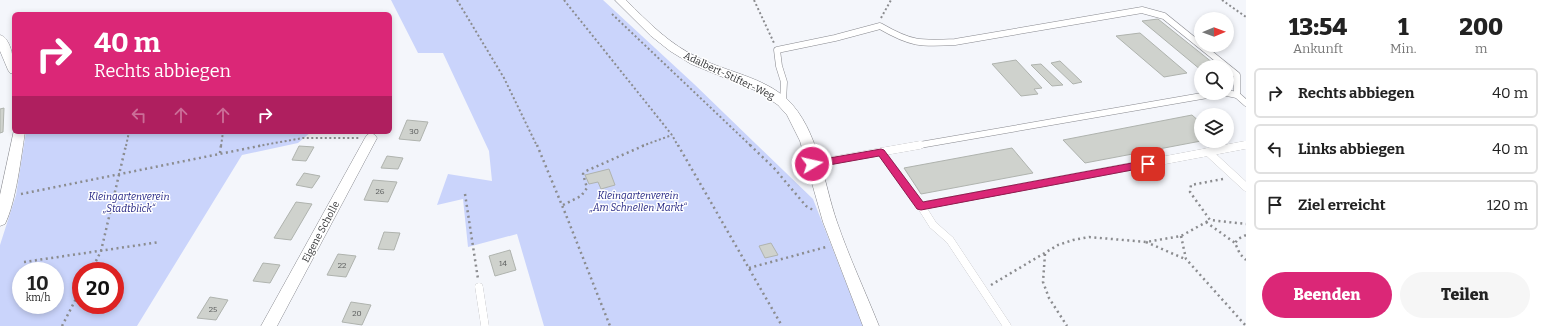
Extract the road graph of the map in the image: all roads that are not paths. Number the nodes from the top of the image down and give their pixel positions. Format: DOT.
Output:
graph roads {
  1 [pos="620,0"];
  2 [pos="0,38"];
  3 [pos="12,65"];
  4 [pos="1234,95"];
  5 [pos="1237,96"];
  6 [pos="1194,97"];
  7 [pos="783,102"];
  8 [pos="1246,103"];
  9 [pos="19,134"];
  10 [pos="371,138"];
  11 [pos="1246,145"];
  12 [pos="881,152"];
  13 [pos="1208,152"];
  14 [pos="812,164"];
  15 [pos="1246,187"];
  16 [pos="921,206"];
  17 [pos="0,220"];
  18 [pos="479,287"];
  19 [pos="269,326"];
  20 [pos="485,326"];
  21 [pos="871,326"];
  22 [pos="1007,326"];
  1 -- 7 [label="street, Adalbert-Stifter-Weg"];
  2 -- 3 [label="street"];
  4 -- 5 [label="lane"];
  5 -- 7 [label="lane"];
  5 -- 8 [label="lane"];
  6 -- 12 [label="lane"];
  7 -- 14 [label="street, Adalbert-Stifter-Weg"];
  9 -- 17 [label="street"];
  10 -- 19 [label="street, Eigene Scholle"];
  11 -- 13 [label="lane"];
  12 -- 14 [label="lane"];
  12 -- 16 [label="lane"];
  13 -- 15 [label="lane"];
  13 -- 16 [label="lane"];
  14 -- 21 [label="street, Adalbert-Stifter-Weg"];
  16 -- 22 [label="lane"];
  18 -- 20 [label="lane"];
}
